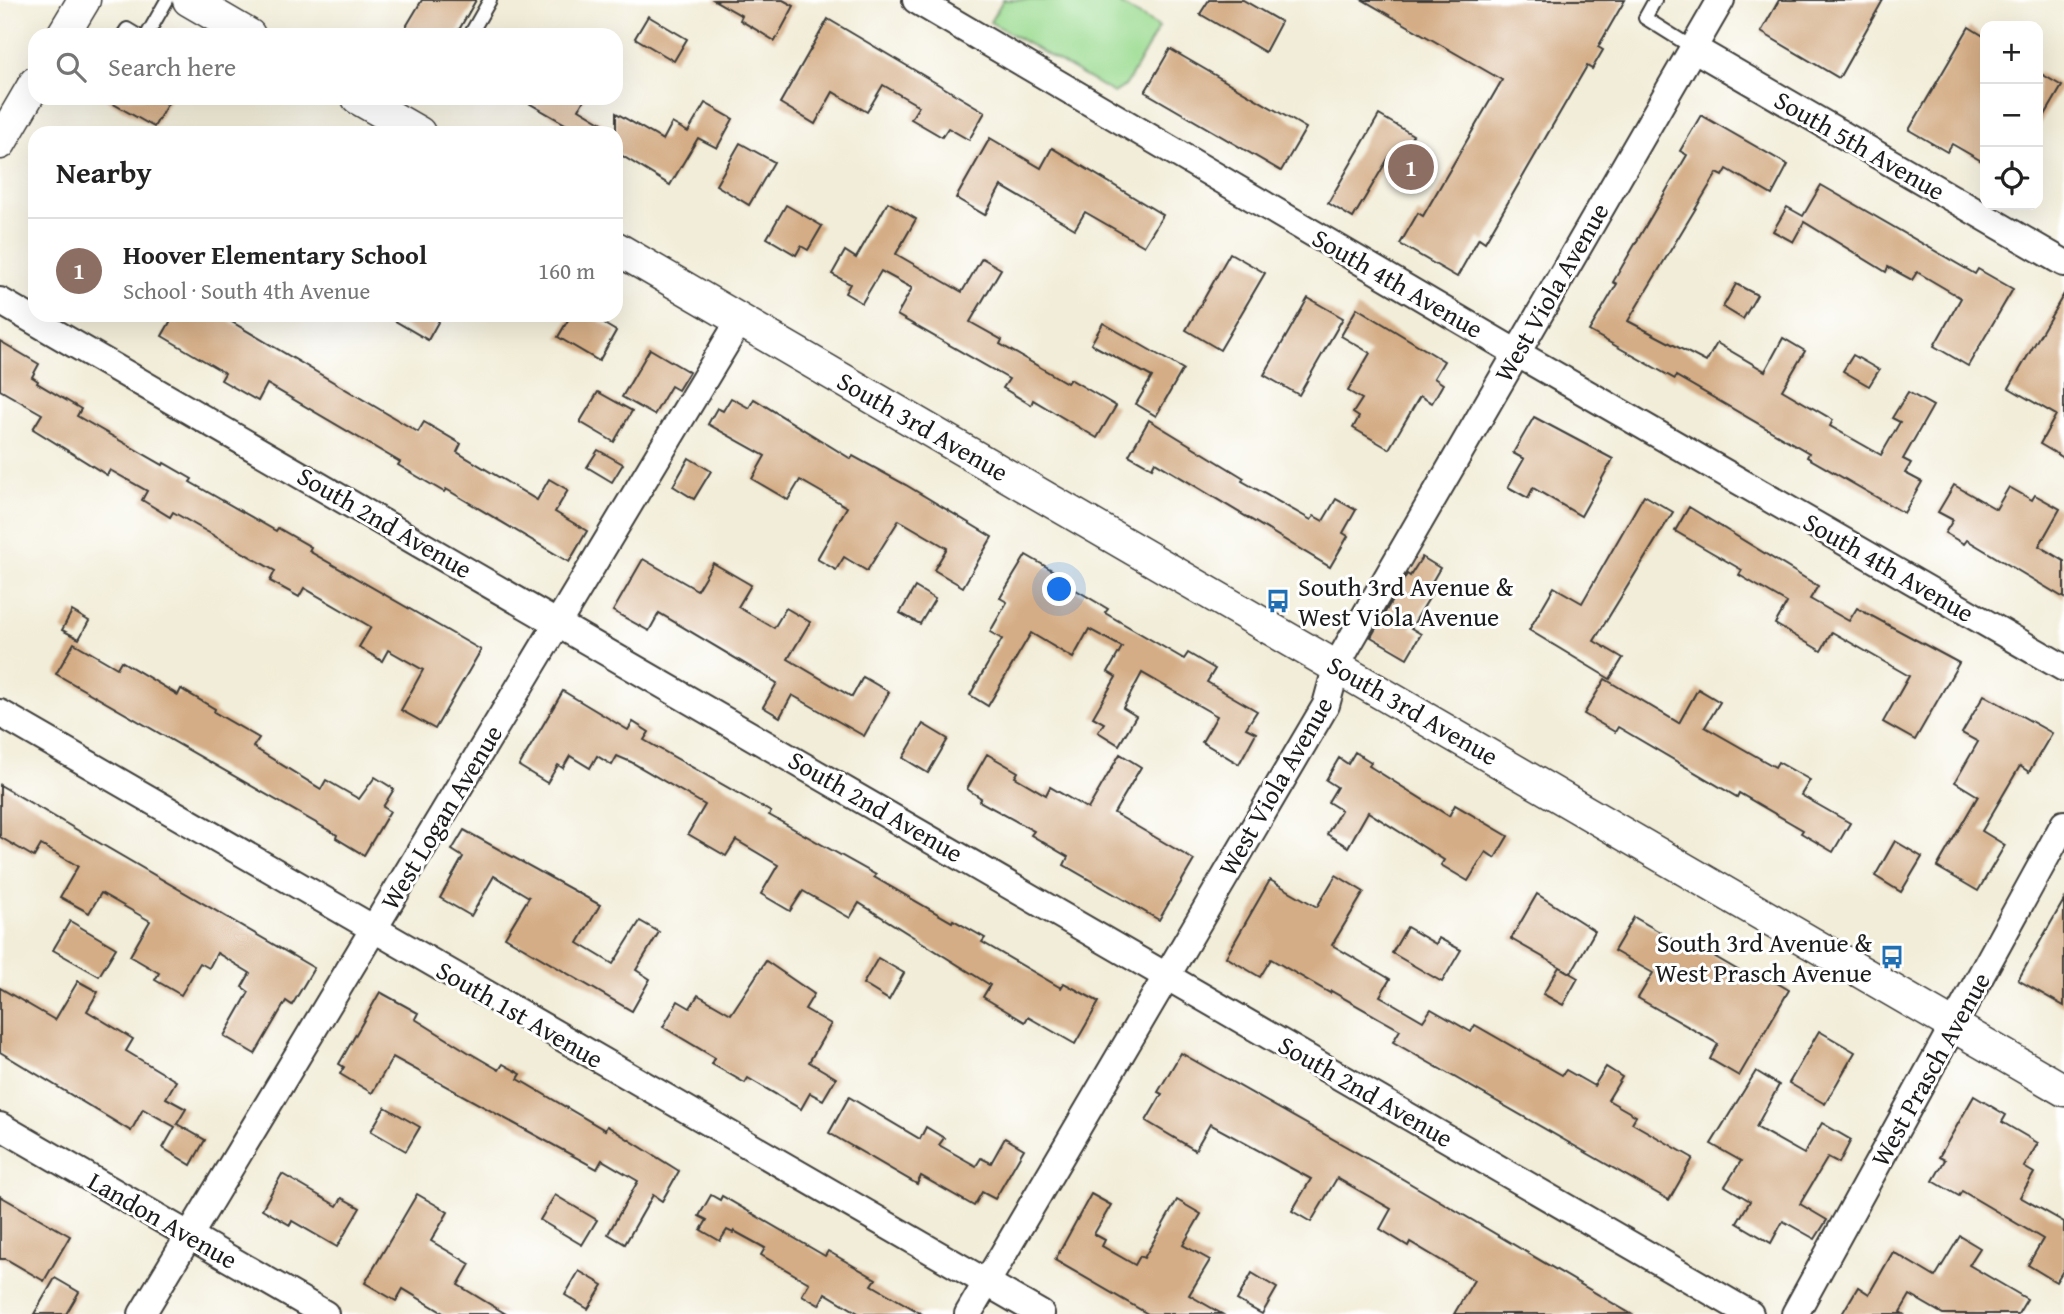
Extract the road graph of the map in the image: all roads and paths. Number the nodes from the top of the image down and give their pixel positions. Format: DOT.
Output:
graph roads {
  1 [pos="84,0"];
  2 [pos="167,0"];
  3 [pos="189,0"];
  4 [pos="490,0"];
  5 [pos="1655,0"];
  6 [pos="1721,0"];
  7 [pos="922,2"];
  8 [pos="67,28"];
  9 [pos="151,28"];
  10 [pos="237,28"];
  11 [pos="474,28"];
  12 [pos="1693,48"];
  13 [pos="28,95"];
  14 [pos="370,105"];
  15 [pos="407,126"];
  16 [pos="0,143"];
  17 [pos="623,252"];
  18 [pos="2064,263"];
  19 [pos="0,302"];
  20 [pos="28,318"];
  21 [pos="740,320"];
  22 [pos="35,322"];
  23 [pos="1515,352"];
  24 [pos="558,622"];
  25 [pos="1337,666"];
  26 [pos="2064,667"];
  27 [pos="0,713"];
  28 [pos="2064,824"];
  29 [pos="374,929"];
  30 [pos="1166,974"];
  31 [pos="1954,1026"];
  32 [pos="2064,1090"];
  33 [pos="0,1126"];
  34 [pos="189,1235"];
  35 [pos="987,1282"];
  36 [pos="142,1314"];
  37 [pos="326,1314"];
  38 [pos="968,1314"];
  39 [pos="1041,1314"];
  40 [pos="1750,1314"];
  41 [pos="1795,1314"];
  1 -- 8 [label="street"];
  2 -- 9 [label="lane"];
  3 -- 10 [label="street"];
  4 -- 11 [label="lane"];
  5 -- 12 [label="lane"];
  6 -- 12 [label="street, West Viola Avenue"];
  7 -- 23 [label="street, South 4th Avenue"];
  12 -- 18 [label="street, South 5th Avenue"];
  12 -- 23 [label="street, West Viola Avenue"];
  13 -- 16 [label="street"];
  14 -- 15 [label="street"];
  17 -- 21 [label="street, South 3rd Avenue"];
  19 -- 20 [label="street, South 2nd Avenue"];
  21 -- 24 [label="street, West Logan Avenue"];
  21 -- 25 [label="street, South 3rd Avenue"];
  22 -- 24 [label="street, South 2nd Avenue"];
  23 -- 25 [label="street, West Viola Avenue"];
  23 -- 26 [label="street, South 4th Avenue"];
  24 -- 29 [label="street, West Logan Avenue"];
  24 -- 30 [label="street, South 2nd Avenue"];
  25 -- 30 [label="street, West Viola Avenue"];
  25 -- 31 [label="street, South 3rd Avenue"];
  27 -- 29 [label="street, South 1st Avenue"];
  28 -- 31 [label="street, West Prasch Avenue"];
  29 -- 34 [label="street, West Logan Avenue"];
  29 -- 35 [label="street, South 1st Avenue"];
  30 -- 35 [label="street, West Viola Avenue"];
  30 -- 40 [label="street, South 2nd Avenue"];
  31 -- 32 [label="street, South 3rd Avenue"];
  31 -- 41 [label="street, West Prasch Avenue"];
  33 -- 34 [label="street, Landon Avenue"];
  34 -- 36 [label="street, West Logan Avenue"];
  34 -- 37 [label="street, Landon Avenue"];
  35 -- 38 [label="street, West Viola Avenue"];
  35 -- 39 [label="street, South 1st Avenue"];
}
